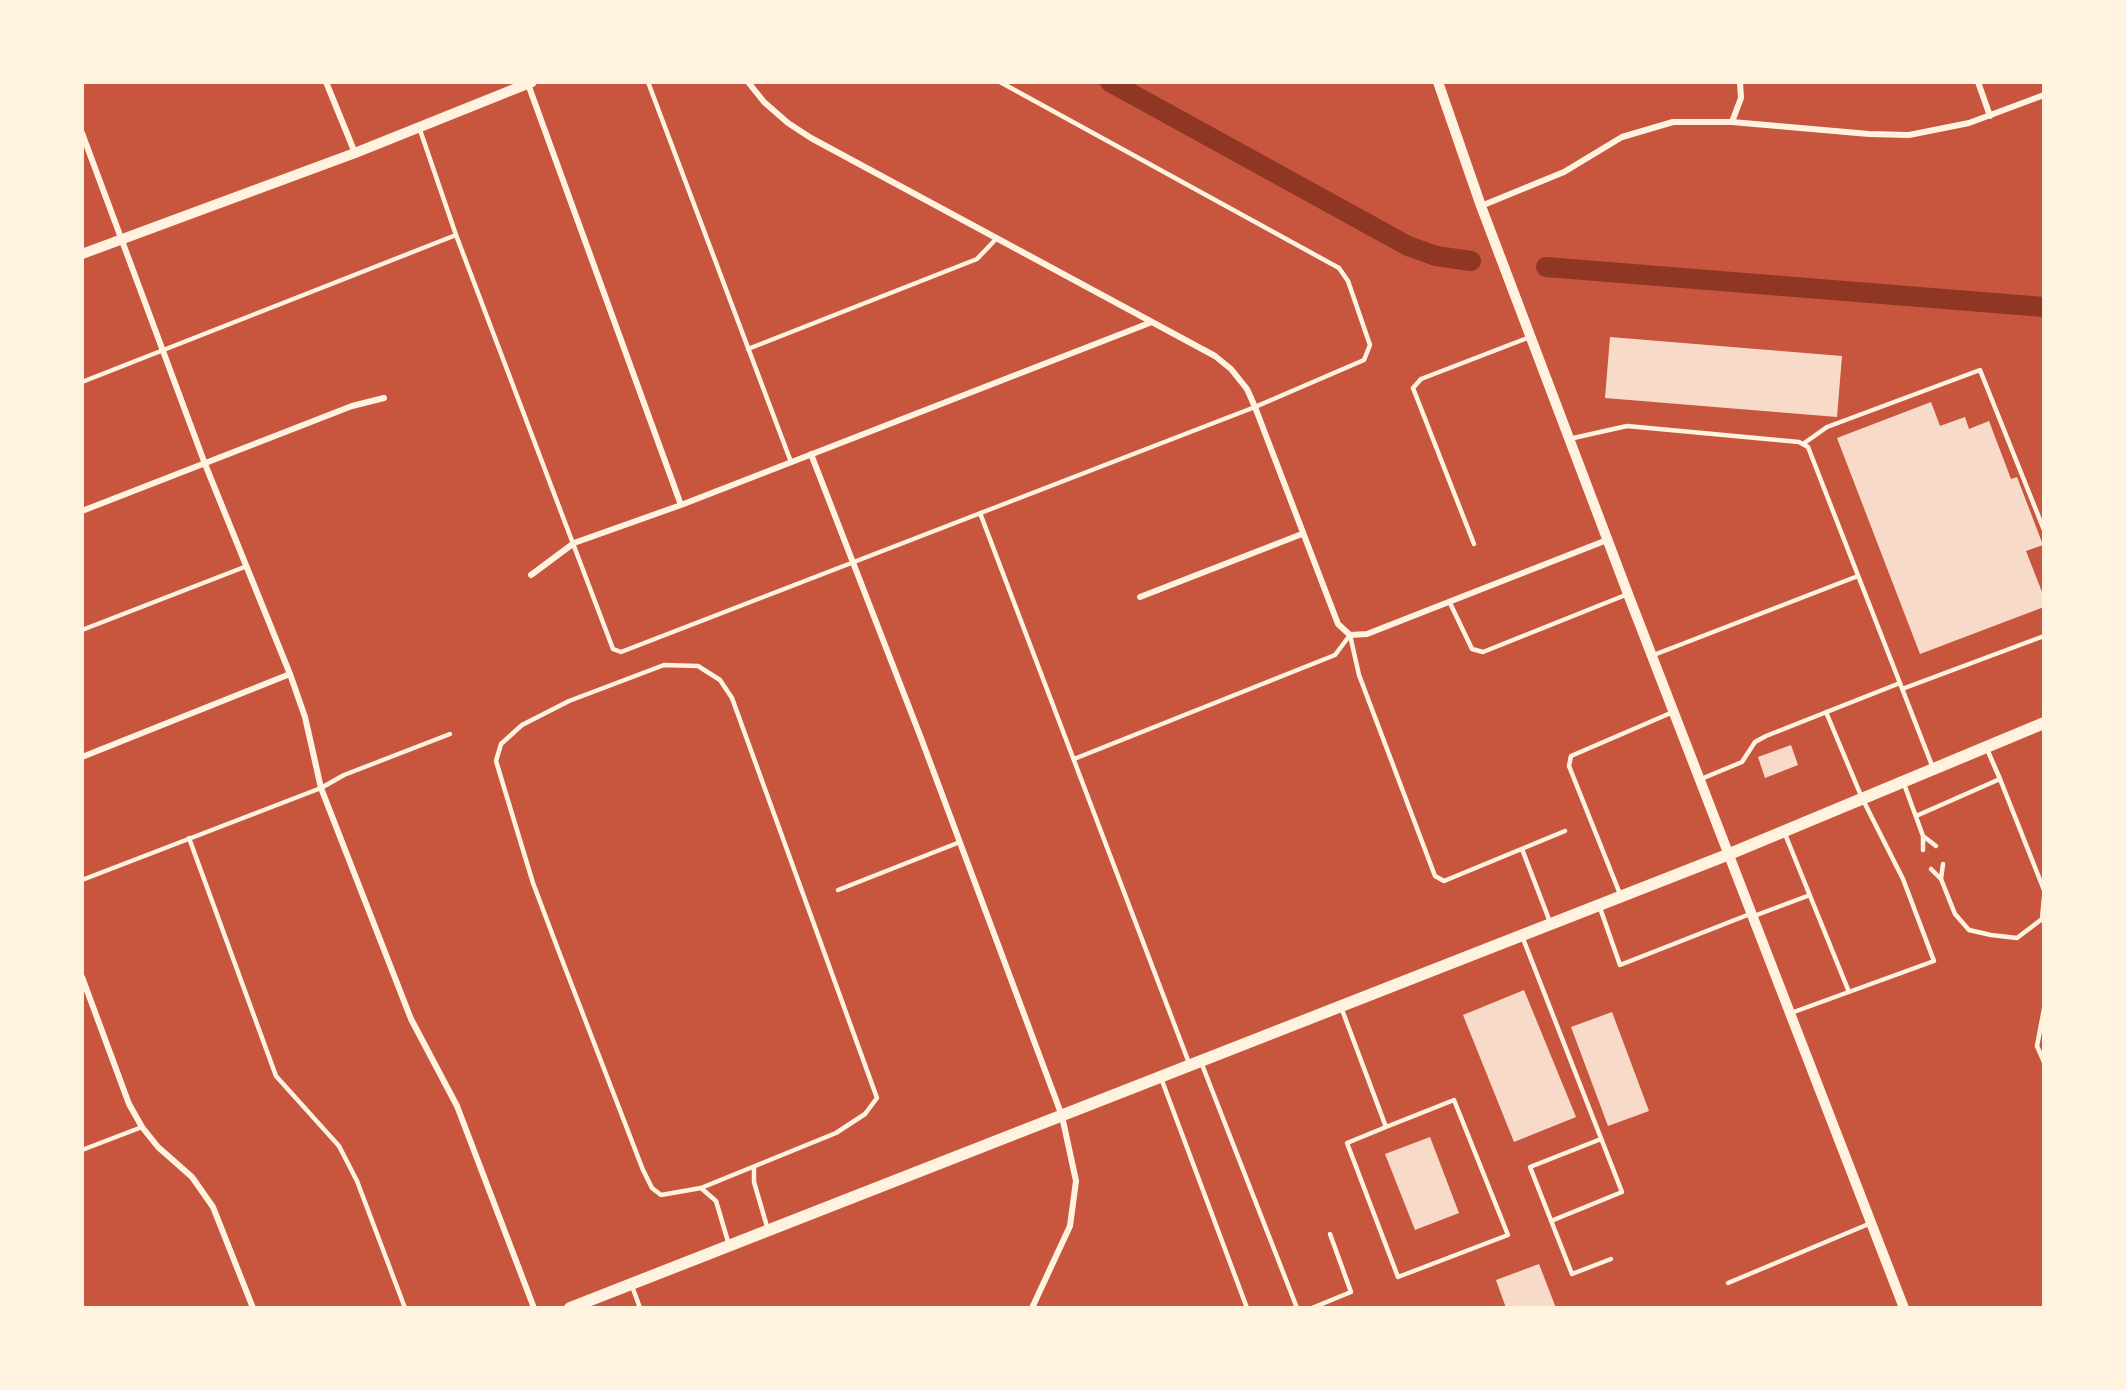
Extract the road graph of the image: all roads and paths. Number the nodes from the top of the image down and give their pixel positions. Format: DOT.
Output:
graph roads {
  1 [pos="326,82"];
  2 [pos="648,82"];
  3 [pos="748,82"];
  4 [pos="1000,82"];
  5 [pos="1438,82"];
  6 [pos="1740,82"];
  7 [pos="1978,82"];
  8 [pos="530,83"];
  9 [pos="2043,95"];
  10 [pos="1990,116"];
  11 [pos="1732,122"];
  12 [pos="419,127"];
  13 [pos="82,133"];
  14 [pos="354,153"];
  15 [pos="1481,206"];
  16 [pos="456,235"];
  17 [pos="123,238"];
  18 [pos="997,238"];
  19 [pos="82,254"];
  20 [pos="1152,322"];
  21 [pos="1530,337"];
  22 [pos="748,349"];
  23 [pos="163,350"];
  24 [pos="82,382"];
  25 [pos="384,398"];
  26 [pos="1255,407"];
  27 [pos="1569,439"];
  28 [pos="1803,444"];
  29 [pos="811,454"];
  30 [pos="791,462"];
  31 [pos="205,464"];
  32 [pos="681,505"];
  33 [pos="82,511"];
  34 [pos="980,513"];
  35 [pos="2043,530"];
  36 [pos="1302,534"];
  37 [pos="1607,540"];
  38 [pos="574,543"];
  39 [pos="1474,544"];
  40 [pos="854,561"];
  41 [pos="247,566"];
  42 [pos="531,575"];
  43 [pos="1858,576"];
  44 [pos="1628,594"];
  45 [pos="1140,597"];
  46 [pos="1450,603"];
  47 [pos="82,630"];
  48 [pos="1350,635"];
  49 [pos="2043,636"];
  50 [pos="1652,656"];
  51 [pos="290,674"];
  52 [pos="1900,683"];
  53 [pos="1902,689"];
  54 [pos="1673,712"];
  55 [pos="1826,712"];
  56 [pos="2043,723"];
  57 [pos="450,734"];
  58 [pos="1986,746"];
  59 [pos="82,757"];
  60 [pos="1074,759"];
  61 [pos="1933,768"];
  62 [pos="2000,779"];
  63 [pos="1699,780"];
  64 [pos="1903,781"];
  65 [pos="321,788"];
  66 [pos="1862,798"];
  67 [pos="1916,816"];
  68 [pos="1565,831"];
  69 [pos="1784,831"];
  70 [pos="1923,836"];
  71 [pos="189,838"];
  72 [pos="960,842"];
  73 [pos="1936,846"];
  74 [pos="1522,849"];
  75 [pos="1923,850"];
  76 [pos="1727,855"];
  77 [pos="1943,864"];
  78 [pos="1931,869"];
  79 [pos="1941,879"];
  80 [pos="82,880"];
  81 [pos="838,890"];
  82 [pos="2043,890"];
  83 [pos="1810,895"];
  84 [pos="1621,897"];
  85 [pos="2043,897"];
  86 [pos="1599,905"];
  87 [pos="1751,916"];
  88 [pos="1551,924"];
  89 [pos="1522,936"];
  90 [pos="82,977"];
  91 [pos="1848,992"];
  92 [pos="1341,1007"];
  93 [pos="2043,1009"];
  94 [pos="1789,1014"];
  95 [pos="2043,1062"];
  96 [pos="1196,1064"];
  97 [pos="1161,1078"];
  98 [pos="1062,1116"];
  99 [pos="142,1127"];
  100 [pos="1386,1127"];
  101 [pos="1601,1138"];
  102 [pos="82,1150"];
  103 [pos="754,1167"];
  104 [pos="701,1188"];
  105 [pos="1551,1221"];
  106 [pos="1871,1223"];
  107 [pos="768,1230"];
  108 [pos="1330,1234"];
  109 [pos="729,1245"];
  110 [pos="1611,1259"];
  111 [pos="1728,1283"];
  112 [pos="631,1284"];
  113 [pos="253,1308"];
  114 [pos="405,1308"];
  115 [pos="534,1308"];
  116 [pos="570,1308"];
  117 [pos="640,1308"];
  118 [pos="1032,1308"];
  119 [pos="1247,1308"];
  120 [pos="1297,1308"];
  121 [pos="1312,1308"];
  122 [pos="1904,1308"];
  1 -- 14 [label="street"];
  2 -- 22 [label="lane"];
  3 -- 18 [label="street"];
  4 -- 26 [label="lane"];
  5 -- 15 [label="street"];
  6 -- 11 [label="street"];
  7 -- 10 [label="street"];
  8 -- 12 [label="street"];
  8 -- 32 [label="street"];
  9 -- 10 [label="street"];
  10 -- 11 [label="street"];
  11 -- 15 [label="street"];
  12 -- 14 [label="street"];
  12 -- 16 [label="lane"];
  13 -- 17 [label="street"];
  14 -- 17 [label="street"];
  15 -- 21 [label="street"];
  16 -- 23 [label="lane"];
  16 -- 38 [label="lane"];
  17 -- 19 [label="street"];
  17 -- 23 [label="street"];
  18 -- 20 [label="street"];
  18 -- 22 [label="lane"];
  20 -- 26 [label="street"];
  20 -- 29 [label="street"];
  21 -- 27 [label="street"];
  21 -- 39 [label="lane"];
  22 -- 30 [label="lane"];
  23 -- 24 [label="lane"];
  23 -- 31 [label="street"];
  25 -- 31 [label="street"];
  26 -- 34 [label="lane"];
  26 -- 36 [label="street"];
  27 -- 28 [label="lane"];
  27 -- 37 [label="street"];
  28 -- 35 [label="lane"];
  28 -- 43 [label="lane"];
  29 -- 30 [label="street"];
  29 -- 40 [label="street"];
  30 -- 32 [label="street"];
  31 -- 33 [label="street"];
  31 -- 41 [label="street"];
  32 -- 38 [label="street"];
  34 -- 40 [label="lane"];
  34 -- 60 [label="lane"];
  36 -- 45 [label="street"];
  36 -- 48 [label="street"];
  37 -- 44 [label="street"];
  37 -- 46 [label="street"];
  38 -- 40 [label="lane"];
  38 -- 42 [label="street"];
  40 -- 72 [label="street"];
  41 -- 47 [label="lane"];
  41 -- 51 [label="street"];
  43 -- 50 [label="lane"];
  43 -- 52 [label="lane"];
  44 -- 46 [label="lane"];
  44 -- 50 [label="street"];
  46 -- 48 [label="street"];
  48 -- 60 [label="lane"];
  48 -- 74 [label="lane"];
  49 -- 53 [label="lane"];
  50 -- 54 [label="street"];
  51 -- 59 [label="street"];
  51 -- 65 [label="street"];
  52 -- 53 [label="lane"];
  52 -- 55 [label="lane"];
  53 -- 61 [label="lane"];
  54 -- 63 [label="street"];
  54 -- 84 [label="lane"];
  55 -- 63 [label="lane"];
  55 -- 66 [label="lane"];
  56 -- 58 [label="main road"];
  57 -- 65 [label="lane"];
  58 -- 61 [label="main road"];
  58 -- 62 [label="lane"];
  60 -- 96 [label="lane"];
  61 -- 64 [label="main road"];
  62 -- 67 [label="lane"];
  62 -- 82 [label="lane"];
  63 -- 76 [label="street"];
  64 -- 66 [label="main road"];
  64 -- 67 [label="lane"];
  65 -- 71 [label="lane"];
  65 -- 115 [label="street"];
  66 -- 69 [label="main road"];
  66 -- 91 [label="lane"];
  67 -- 70 [label="lane"];
  68 -- 74 [label="lane"];
  69 -- 76 [label="main road"];
  69 -- 83 [label="lane"];
  70 -- 73 [label="lane"];
  70 -- 75 [label="lane"];
  71 -- 80 [label="lane"];
  71 -- 114 [label="lane"];
  72 -- 81 [label="lane"];
  72 -- 98 [label="street"];
  74 -- 88 [label="lane"];
  76 -- 84 [label="main road"];
  76 -- 87 [label="street"];
  77 -- 79 [label="lane"];
  78 -- 79 [label="lane"];
  79 -- 85 [label="lane"];
  83 -- 87 [label="lane"];
  83 -- 91 [label="lane"];
  84 -- 86 [label="main road"];
  86 -- 87 [label="lane"];
  86 -- 88 [label="main road"];
  87 -- 94 [label="street"];
  88 -- 89 [label="main road"];
  89 -- 92 [label="main road"];
  89 -- 101 [label="lane"];
  90 -- 99 [label="street"];
  91 -- 94 [label="lane"];
  92 -- 96 [label="main road"];
  92 -- 100 [label="lane"];
  93 -- 95 [label="lane"];
  94 -- 106 [label="street"];
  96 -- 97 [label="main road"];
  96 -- 120 [label="lane"];
  97 -- 98 [label="main road"];
  97 -- 119 [label="lane"];
  98 -- 107 [label="main road"];
  98 -- 118 [label="street"];
  99 -- 102 [label="lane"];
  99 -- 113 [label="street"];
  100 -- 100 [label="lane"];
  101 -- 105 [label="lane"];
  101 -- 105 [label="lane"];
  103 -- 104 [label="lane"];
  103 -- 104 [label="lane"];
  103 -- 107 [label="lane"];
  104 -- 109 [label="lane"];
  105 -- 110 [label="lane"];
  106 -- 111 [label="lane"];
  106 -- 122 [label="street"];
  107 -- 109 [label="main road"];
  108 -- 121 [label="lane"];
  109 -- 112 [label="main road"];
  112 -- 116 [label="main road"];
  112 -- 117 [label="lane"];
}
